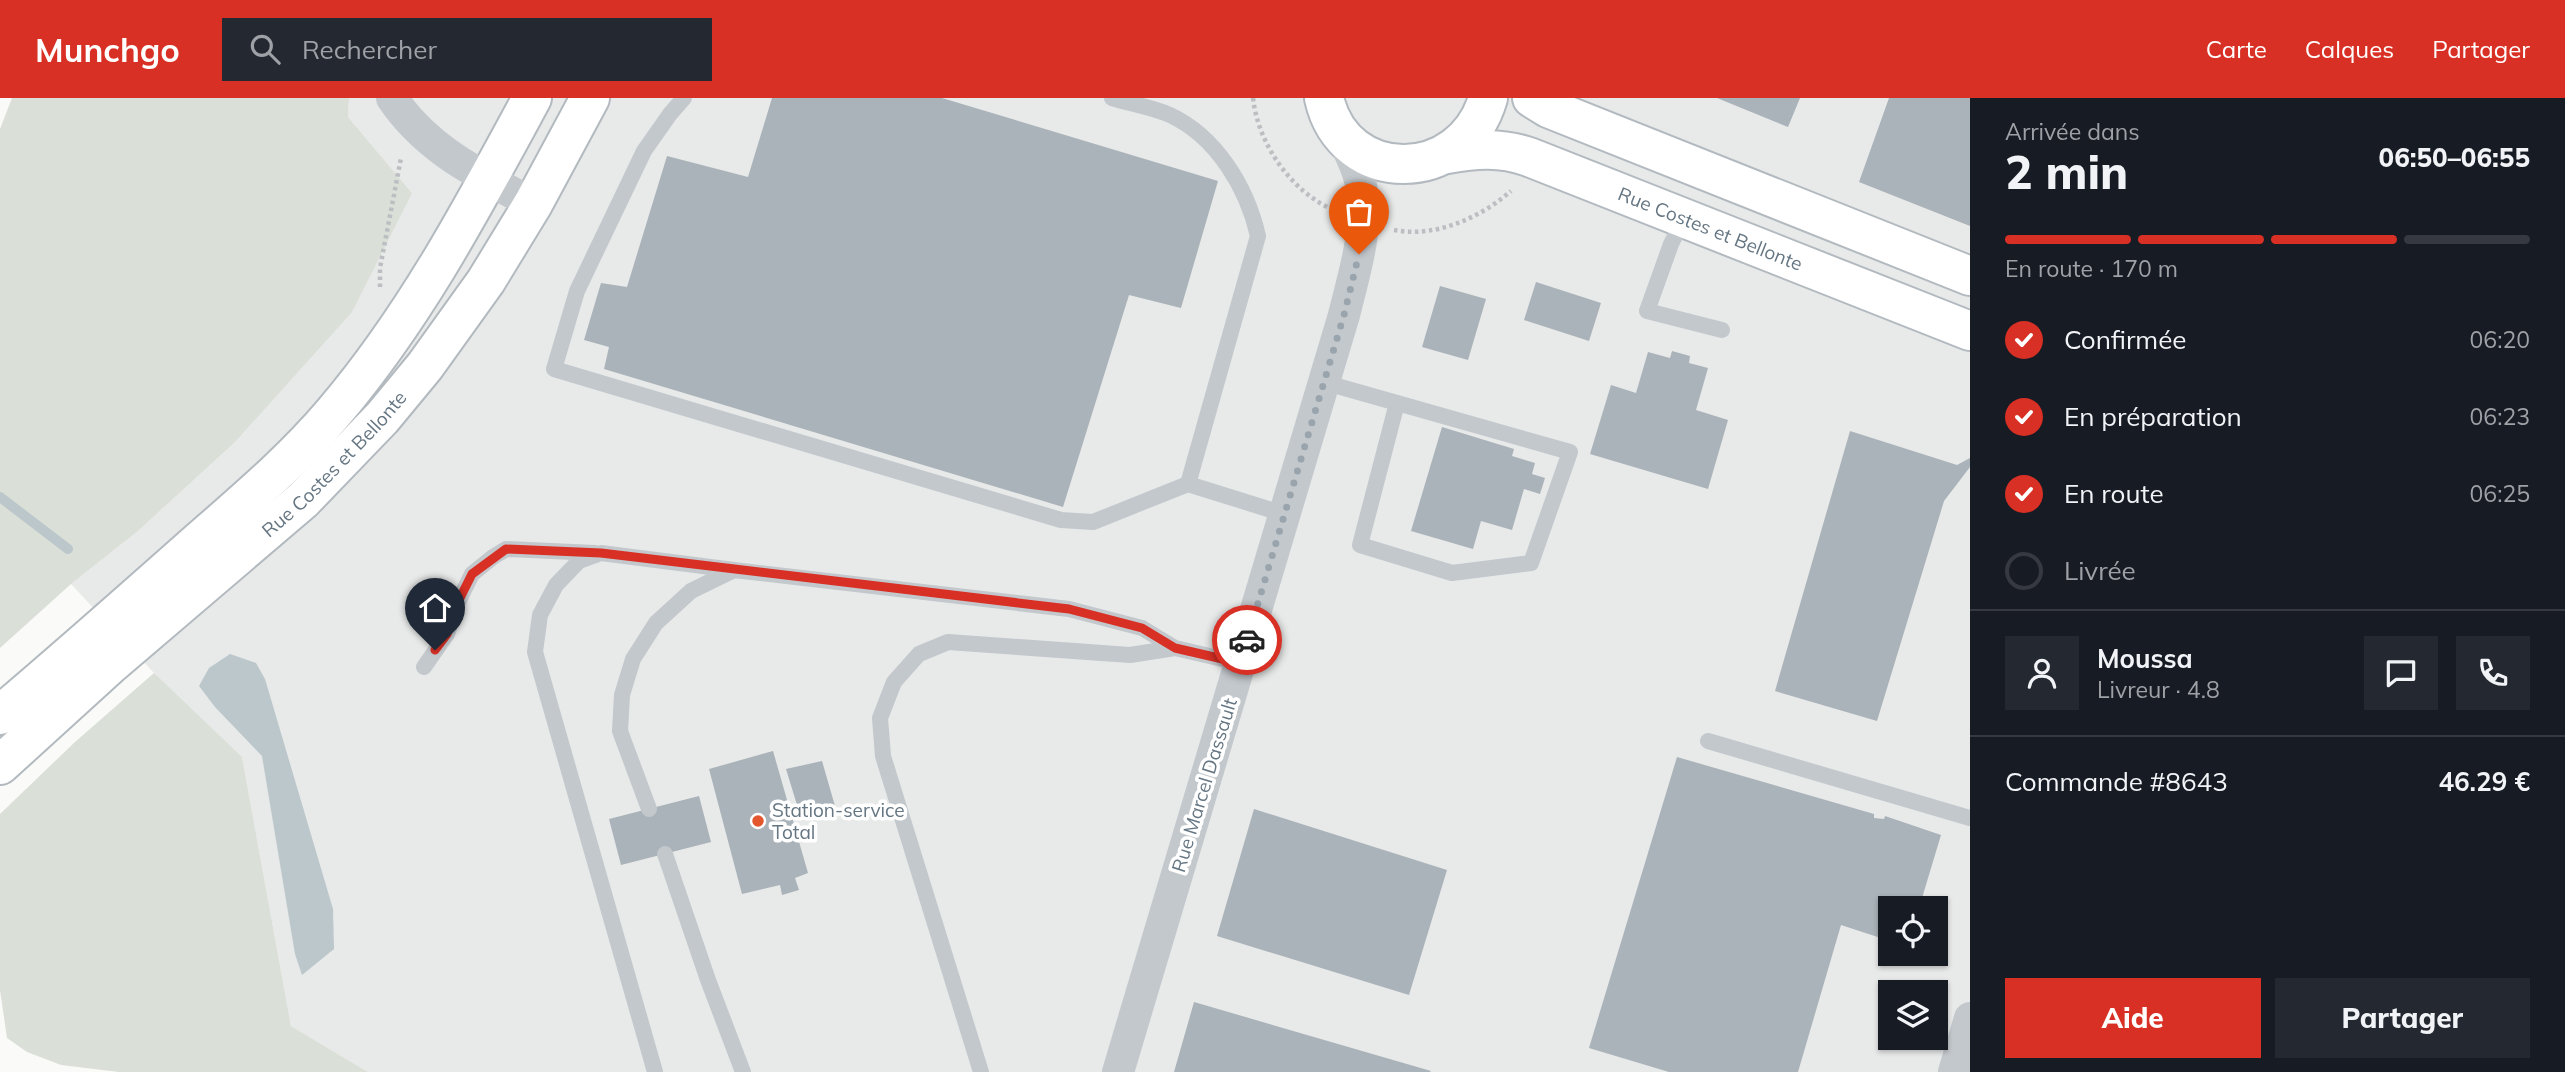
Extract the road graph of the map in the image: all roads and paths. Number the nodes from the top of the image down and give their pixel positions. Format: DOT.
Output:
graph roads {
  1 [pos="533,98"];
  2 [pos="590,98"];
  3 [pos="684,98"];
  4 [pos="1112,98"];
  5 [pos="1488,98"];
  6 [pos="1532,98"];
  7 [pos="1328,108"];
  8 [pos="400,109"];
  9 [pos="1447,154"];
  10 [pos="488,179"];
  11 [pos="533,204"];
  12 [pos="1684,218"];
  13 [pos="1970,276"];
  14 [pos="380,295"];
  15 [pos="1722,330"];
  16 [pos="1970,331"];
  17 [pos="1323,382"];
  18 [pos="1397,403"];
  19 [pos="1188,484"];
  20 [pos="1284,514"];
  21 [pos="601,553"];
  22 [pos="734,570"];
  23 [pos="1175,648"];
  24 [pos="1240,663"];
  25 [pos="424,667"];
  26 [pos="0,715"];
  27 [pos="1708,741"];
  28 [pos="0,765"];
  29 [pos="649,809"];
  30 [pos="1970,818"];
  31 [pos="665,854"];
  32 [pos="1970,1018"];
  33 [pos="655,1072"];
  34 [pos="743,1072"];
  35 [pos="981,1072"];
  36 [pos="1118,1072"];
  37 [pos="1954,1072"];
  1 -- 10 [label="main road, Rue Costes et Bellonte"];
  2 -- 11 [label="main road, Rue Costes et Bellonte"];
  3 -- 19 [label="lane"];
  4 -- 19 [label="lane"];
  5 -- 9 [label="main road"];
  6 -- 13 [label="main road"];
  7 -- 9 [label="main road, Rue Costes et Bellonte"];
  7 -- 17 [label="street, Rue Marcel Dassault"];
  8 -- 10 [label="street"];
  8 -- 14 [label="path"];
  9 -- 12 [label="main road, Rue Costes et Bellonte"];
  10 -- 11 [label="street"];
  10 -- 26 [label="main road, Rue Costes et Bellonte"];
  11 -- 28 [label="main road, Rue Costes et Bellonte"];
  12 -- 15 [label="lane"];
  12 -- 16 [label="main road, Rue Costes et Bellonte"];
  17 -- 18 [label="lane"];
  17 -- 20 [label="street, Rue Marcel Dassault"];
  18 -- 18 [label="lane"];
  19 -- 20 [label="lane"];
  20 -- 24 [label="street, Rue Marcel Dassault"];
  21 -- 22 [label="lane"];
  21 -- 25 [label="lane"];
  21 -- 33 [label="lane"];
  22 -- 23 [label="lane"];
  22 -- 29 [label="lane"];
  23 -- 24 [label="lane"];
  23 -- 35 [label="lane"];
  24 -- 36 [label="street, Rue Marcel Dassault"];
  27 -- 30 [label="lane"];
  31 -- 34 [label="lane"];
  32 -- 37 [label="street"];
}
